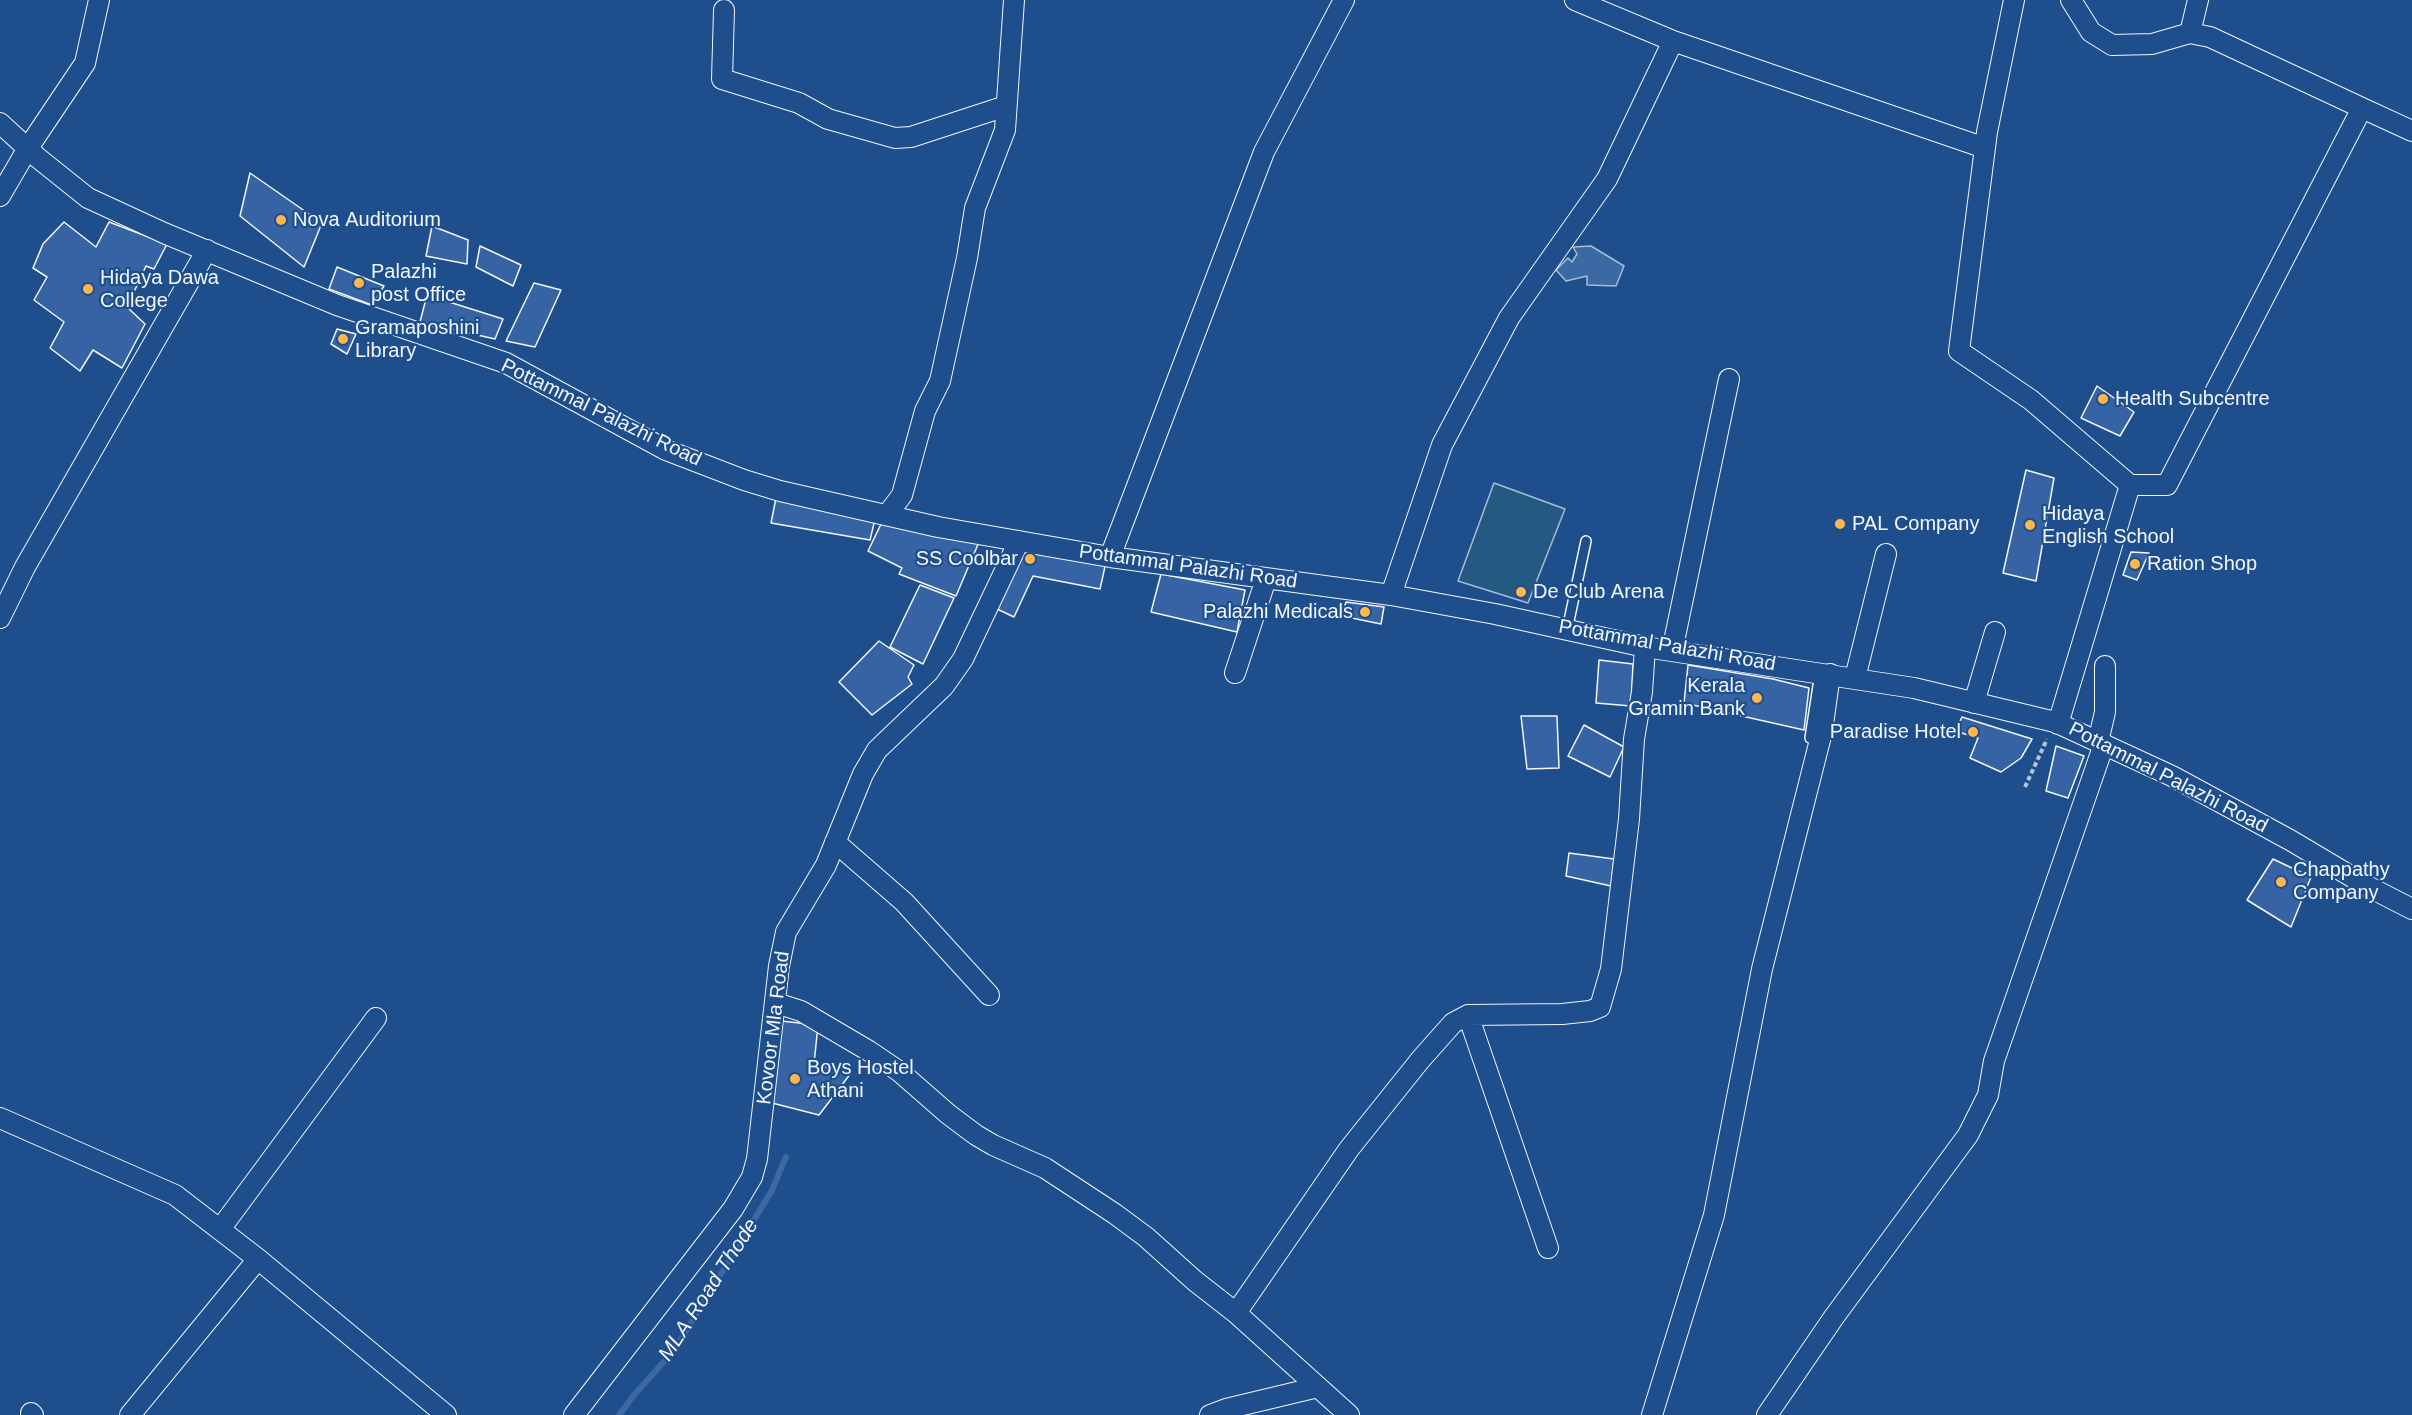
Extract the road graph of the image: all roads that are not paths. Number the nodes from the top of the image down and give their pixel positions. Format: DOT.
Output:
graph roads {
  1 [pos="99,0"];
  2 [pos="1014,0"];
  3 [pos="1344,0"];
  4 [pos="1575,0"];
  5 [pos="2014,0"];
  6 [pos="2071,0"];
  7 [pos="2198,0"];
  8 [pos="724,10"];
  9 [pos="2190,33"];
  10 [pos="1672,41"];
  11 [pos="1006,106"];
  12 [pos="2362,108"];
  13 [pos="0,123"];
  14 [pos="2412,131"];
  15 [pos="28,148"];
  16 [pos="1985,148"];
  17 [pos="0,196"];
  18 [pos="207,250"];
  19 [pos="1729,379"];
  20 [pos="2130,485"];
  21 [pos="887,515"];
  22 [pos="1019,541"];
  23 [pos="1586,541"];
  24 [pos="1886,554"];
  25 [pos="1110,557"];
  26 [pos="1266,579"];
  27 [pos="1391,595"];
  28 [pos="0,618"];
  29 [pos="1567,630"];
  30 [pos="1995,632"];
  31 [pos="1645,646"];
  32 [pos="1672,651"];
  33 [pos="2105,666"];
  34 [pos="1235,673"];
  35 [pos="1825,673"];
  36 [pos="1855,678"];
  37 [pos="1974,703"];
  38 [pos="2057,723"];
  39 [pos="1810,738"];
  40 [pos="2101,743"];
  41 [pos="835,842"];
  42 [pos="2412,909"];
  43 [pos="989,995"];
  44 [pos="776,1003"];
  45 [pos="1468,1015"];
  46 [pos="376,1018"];
  47 [pos="0,1118"];
  48 [pos="221,1228"];
  49 [pos="1548,1248"];
  50 [pos="258,1258"];
  51 [pos="1236,1313"];
  52 [pos="1318,1387"];
  53 [pos="130,1415"];
  54 [pos="446,1415"];
  55 [pos="574,1415"];
  56 [pos="1210,1415"];
  57 [pos="1349,1415"];
  58 [pos="1652,1415"];
  59 [pos="1767,1415"];
  1 -- 15 [label="street"];
  2 -- 11 [label="street"];
  3 -- 25 [label="street"];
  4 -- 10 [label="street"];
  5 -- 16 [label="street"];
  6 -- 9 [label="street"];
  7 -- 9 [label="street"];
  8 -- 11 [label="street"];
  9 -- 12 [label="street"];
  10 -- 16 [label="street"];
  10 -- 27 [label="street"];
  11 -- 21 [label="street"];
  12 -- 14 [label="street"];
  12 -- 20 [label="street"];
  13 -- 15 [label="street, Pottammal Palazhi Road"];
  15 -- 17 [label="street"];
  15 -- 18 [label="street, Pottammal Palazhi Road"];
  16 -- 20 [label="street"];
  18 -- 21 [label="street, Pottammal Palazhi Road"];
  18 -- 28 [label="street"];
  19 -- 32 [label="street"];
  20 -- 38 [label="street"];
  21 -- 22 [label="street, Pottammal Palazhi Road"];
  22 -- 25 [label="street, Pottammal Palazhi Road"];
  22 -- 41 [label="street, Kovoor Mla Road"];
  23 -- 29 [label="lane"];
  24 -- 36 [label="street"];
  25 -- 26 [label="street, Pottammal Palazhi Road"];
  26 -- 27 [label="street, Pottammal Palazhi Road"];
  26 -- 34 [label="street"];
  27 -- 29 [label="street, Pottammal Palazhi Road"];
  29 -- 31 [label="street, Pottammal Palazhi Road"];
  30 -- 37 [label="street"];
  31 -- 32 [label="street, Pottammal Palazhi Road"];
  31 -- 45 [label="street"];
  32 -- 35 [label="street, Pottammal Palazhi Road"];
  33 -- 40 [label="street"];
  35 -- 36 [label="street, Pottammal Palazhi Road"];
  35 -- 39 [label="lane"];
  35 -- 58 [label="street"];
  36 -- 37 [label="street, Pottammal Palazhi Road"];
  37 -- 38 [label="street, Pottammal Palazhi Road"];
  38 -- 40 [label="street, Pottammal Palazhi Road"];
  40 -- 42 [label="street, Pottammal Palazhi Road"];
  40 -- 59 [label="street"];
  41 -- 43 [label="street"];
  41 -- 44 [label="street, Kovoor Mla Road"];
  44 -- 51 [label="street"];
  44 -- 55 [label="street, Kovoor Mla Road"];
  45 -- 49 [label="street"];
  45 -- 51 [label="street"];
  46 -- 48 [label="street"];
  47 -- 48 [label="street"];
  48 -- 50 [label="street"];
  50 -- 53 [label="street"];
  50 -- 54 [label="street"];
  51 -- 52 [label="street"];
  52 -- 56 [label="street"];
  52 -- 57 [label="street"];
}
